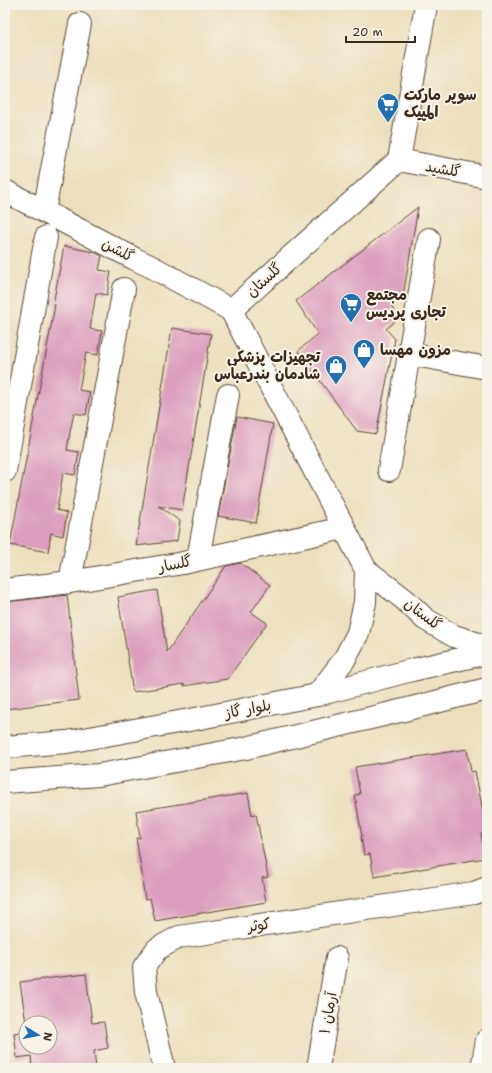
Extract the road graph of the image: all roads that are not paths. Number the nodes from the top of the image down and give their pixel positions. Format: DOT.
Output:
graph roads {
  1 [pos="426,5"];
  2 [pos="80,24"];
  3 [pos="399,160"];
  4 [pos="487,177"];
  5 [pos="5,191"];
  6 [pos="44,211"];
  7 [pos="46,237"];
  8 [pos="429,239"];
  9 [pos="124,289"];
  10 [pos="231,310"];
  11 [pos="409,354"];
  12 [pos="487,368"];
  13 [pos="228,395"];
  14 [pos="389,470"];
  15 [pos="5,471"];
  16 [pos="344,528"];
  17 [pos="198,559"];
  18 [pos="366,570"];
  19 [pos="70,582"];
  20 [pos="5,590"];
  21 [pos="487,647"];
  22 [pos="487,653"];
  23 [pos="487,689"];
  24 [pos="317,695"];
  25 [pos="5,747"];
  26 [pos="5,782"];
  27 [pos="487,888"];
  28 [pos="337,958"];
  29 [pos="487,1040"];
  30 [pos="164,1068"];
  31 [pos="318,1068"];
  32 [pos="482,1068"];
  1 -- 3 [label="street"];
  2 -- 6 [label="street"];
  3 -- 4 [label="street, گلشید"];
  3 -- 10 [label="street, گلستان"];
  5 -- 6 [label="street, گلشن"];
  6 -- 10 [label="street, گلشن"];
  7 -- 15 [label="street"];
  8 -- 11 [label="street"];
  9 -- 19 [label="street"];
  10 -- 16 [label="street, گلستان"];
  11 -- 12 [label="street"];
  11 -- 14 [label="street"];
  13 -- 17 [label="street"];
  16 -- 17 [label="street, گلسار"];
  16 -- 18 [label="street, گلستان"];
  17 -- 19 [label="street, گلسار"];
  18 -- 21 [label="street, گلستان"];
  18 -- 24 [label="street, گلستان"];
  19 -- 20 [label="street, گلسار"];
  22 -- 24 [label="street, بلوار گاز"];
  23 -- 26 [label="street"];
  24 -- 25 [label="street, بلوار گاز"];
  27 -- 30 [label="street, کوثر"];
  28 -- 31 [label="street, آرمان ۱"];
  29 -- 32 [label="street"];
}
